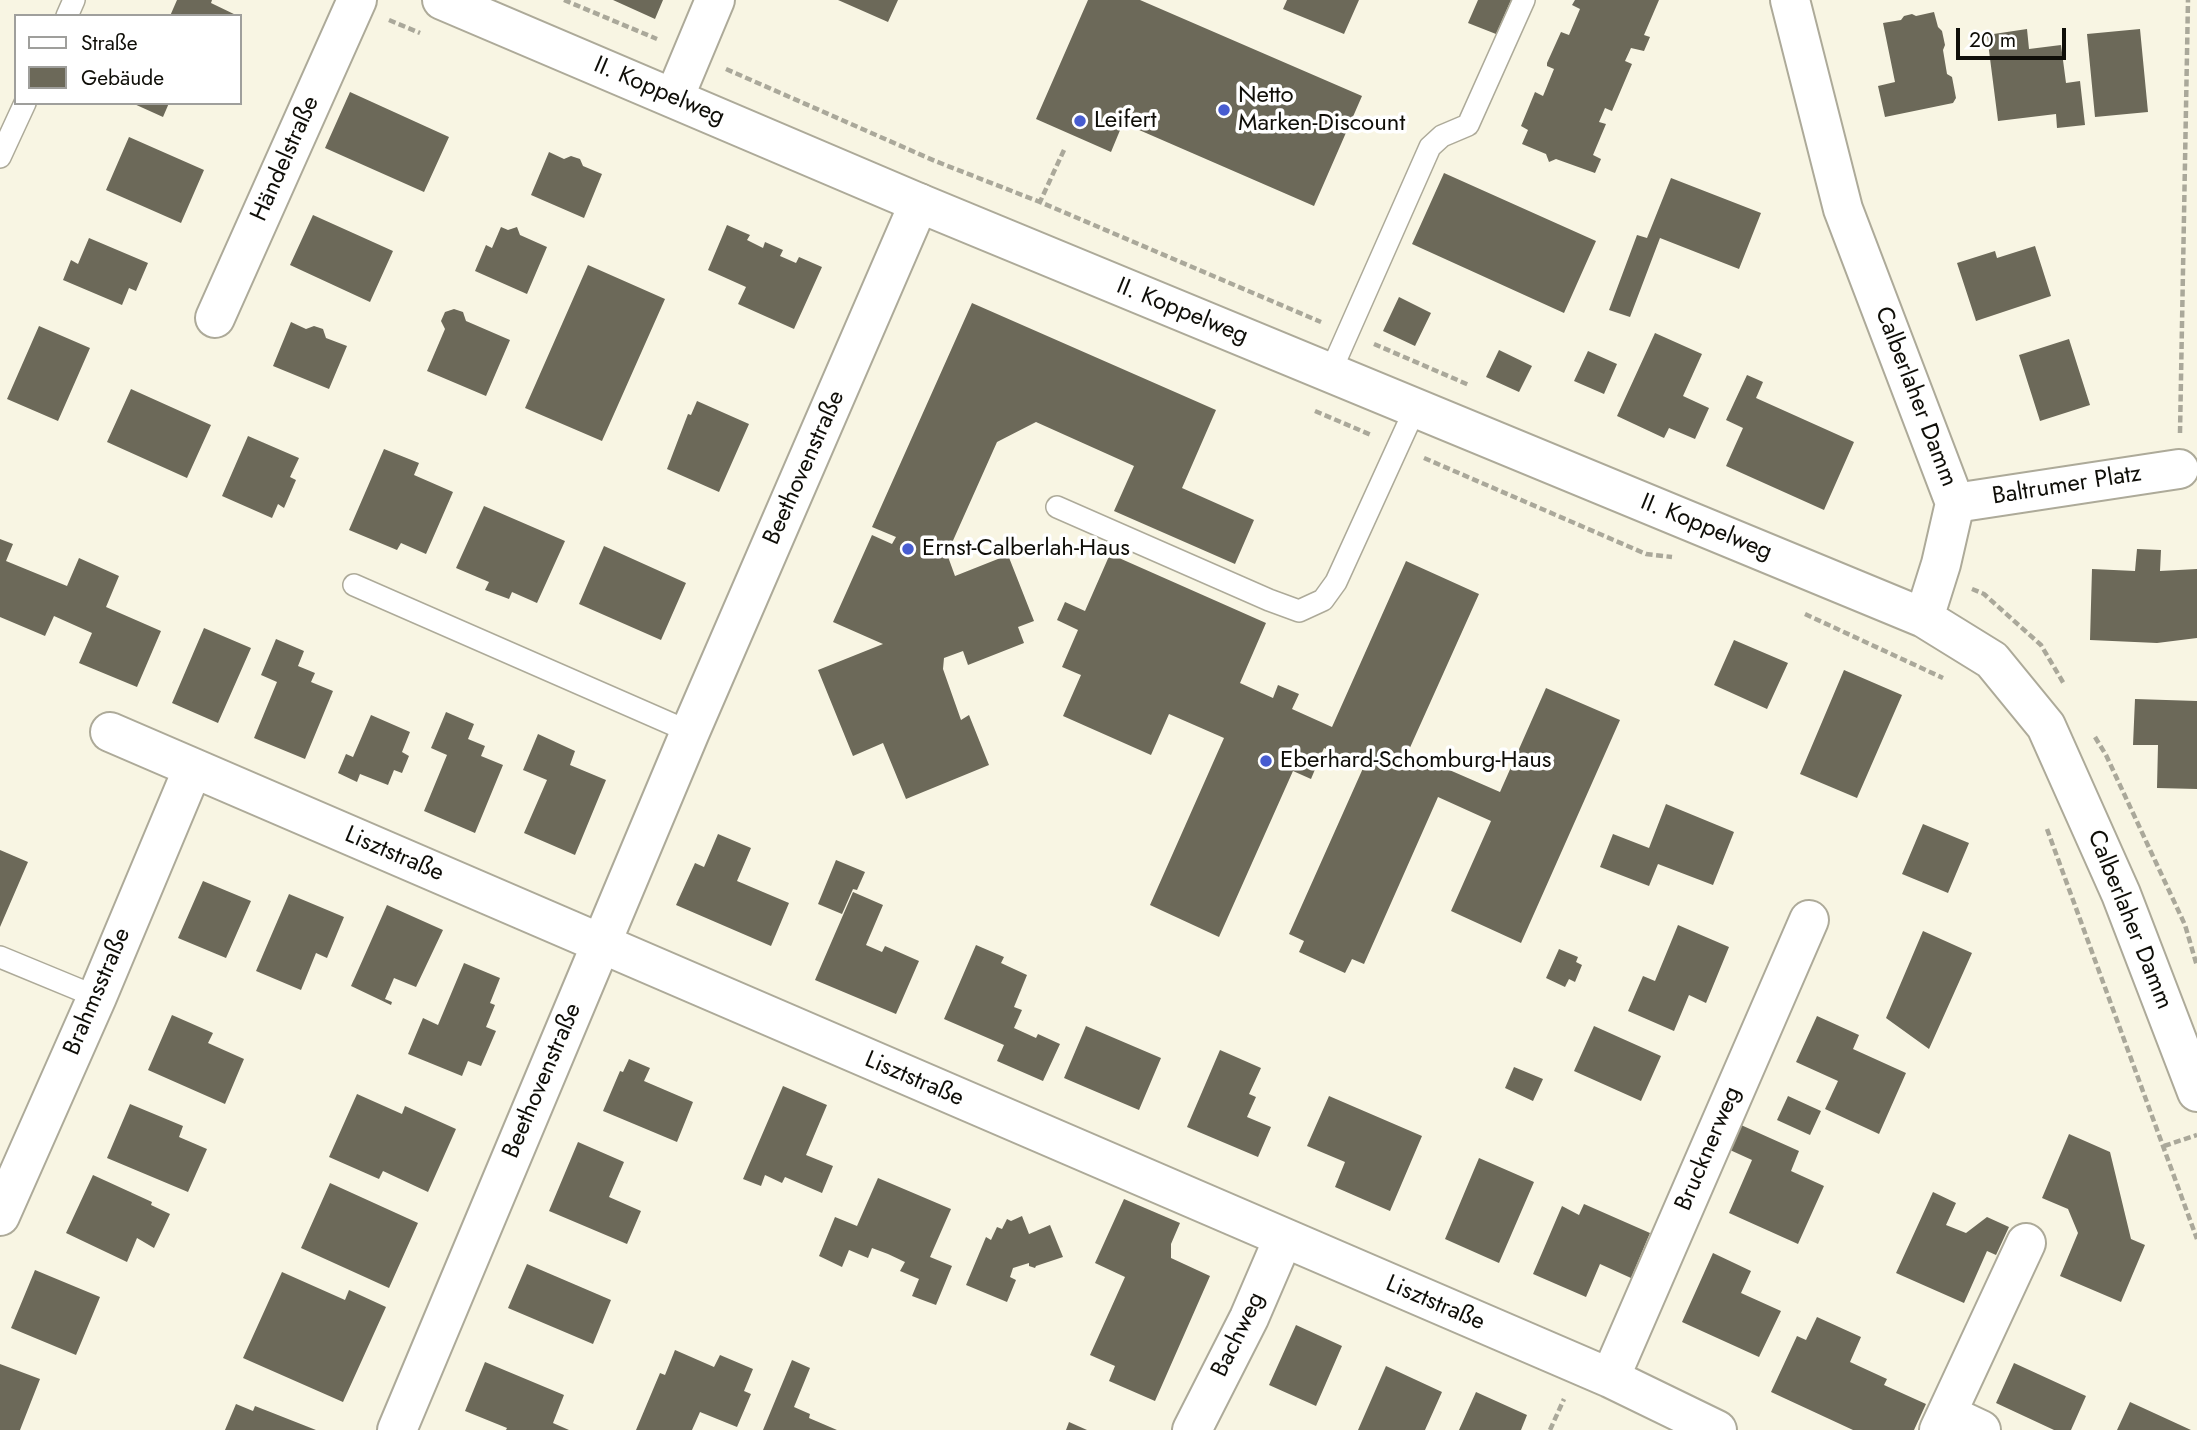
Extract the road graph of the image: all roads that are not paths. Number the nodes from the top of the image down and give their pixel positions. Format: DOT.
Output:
graph roads {
  1 [pos="357,0"];
  2 [pos="442,0"];
  3 [pos="715,0"];
  4 [pos="1524,0"];
  5 [pos="1790,0"];
  6 [pos="674,98"];
  7 [pos="24,105"];
  8 [pos="0,157"];
  9 [pos="919,203"];
  10 [pos="215,318"];
  11 [pos="1330,373"];
  12 [pos="1415,409"];
  13 [pos="2179,469"];
  14 [pos="1955,503"];
  15 [pos="1057,507"];
  16 [pos="354,584"];
  17 [pos="1924,618"];
  18 [pos="110,732"];
  19 [pos="690,732"];
  20 [pos="193,768"];
  21 [pos="1809,920"];
  22 [pos="601,944"];
  23 [pos="0,957"];
  24 [pos="96,997"];
  25 [pos="2186,1029"];
  26 [pos="2197,1092"];
  27 [pos="0,1216"];
  28 [pos="1283,1239"];
  29 [pos="2026,1243"];
  30 [pos="1611,1378"];
  31 [pos="1943,1422"];
  32 [pos="397,1430"];
  33 [pos="1192,1430"];
  34 [pos="1717,1430"];
  35 [pos="1981,1430"];
  1 -- 10 [label="street, Händelstraße"];
  2 -- 6 [label="street, II. Koppelweg"];
  3 -- 6 [label="street"];
  4 -- 11 [label="lane"];
  5 -- 14 [label="street, Calberlaher Damm"];
  6 -- 9 [label="street, II. Koppelweg"];
  7 -- 8 [label="lane"];
  9 -- 11 [label="street, II. Koppelweg"];
  9 -- 19 [label="street, Beethovenstraße"];
  11 -- 12 [label="street, II. Koppelweg"];
  12 -- 15 [label="lane"];
  12 -- 17 [label="street, II. Koppelweg"];
  13 -- 14 [label="street, Baltrumer Platz"];
  14 -- 17 [label="street, Calberlaher Damm"];
  16 -- 19 [label="lane"];
  17 -- 25 [label="street, Calberlaher Damm"];
  18 -- 20 [label="street, Lisztstraße"];
  19 -- 22 [label="street, Beethovenstraße"];
  20 -- 22 [label="street, Lisztstraße"];
  20 -- 24 [label="street, Brahmsstraße"];
  21 -- 30 [label="street, Brucknerweg"];
  22 -- 28 [label="street, Lisztstraße"];
  22 -- 32 [label="street, Beethovenstraße"];
  23 -- 24 [label="lane"];
  24 -- 27 [label="street, Brahmsstraße"];
  25 -- 26 [label="street, Calberlaher Damm"];
  28 -- 30 [label="street, Lisztstraße"];
  28 -- 33 [label="street, Bachweg"];
  29 -- 31 [label="street"];
  30 -- 34 [label="street, Lisztstraße"];
  31 -- 35 [label="street"];
}
